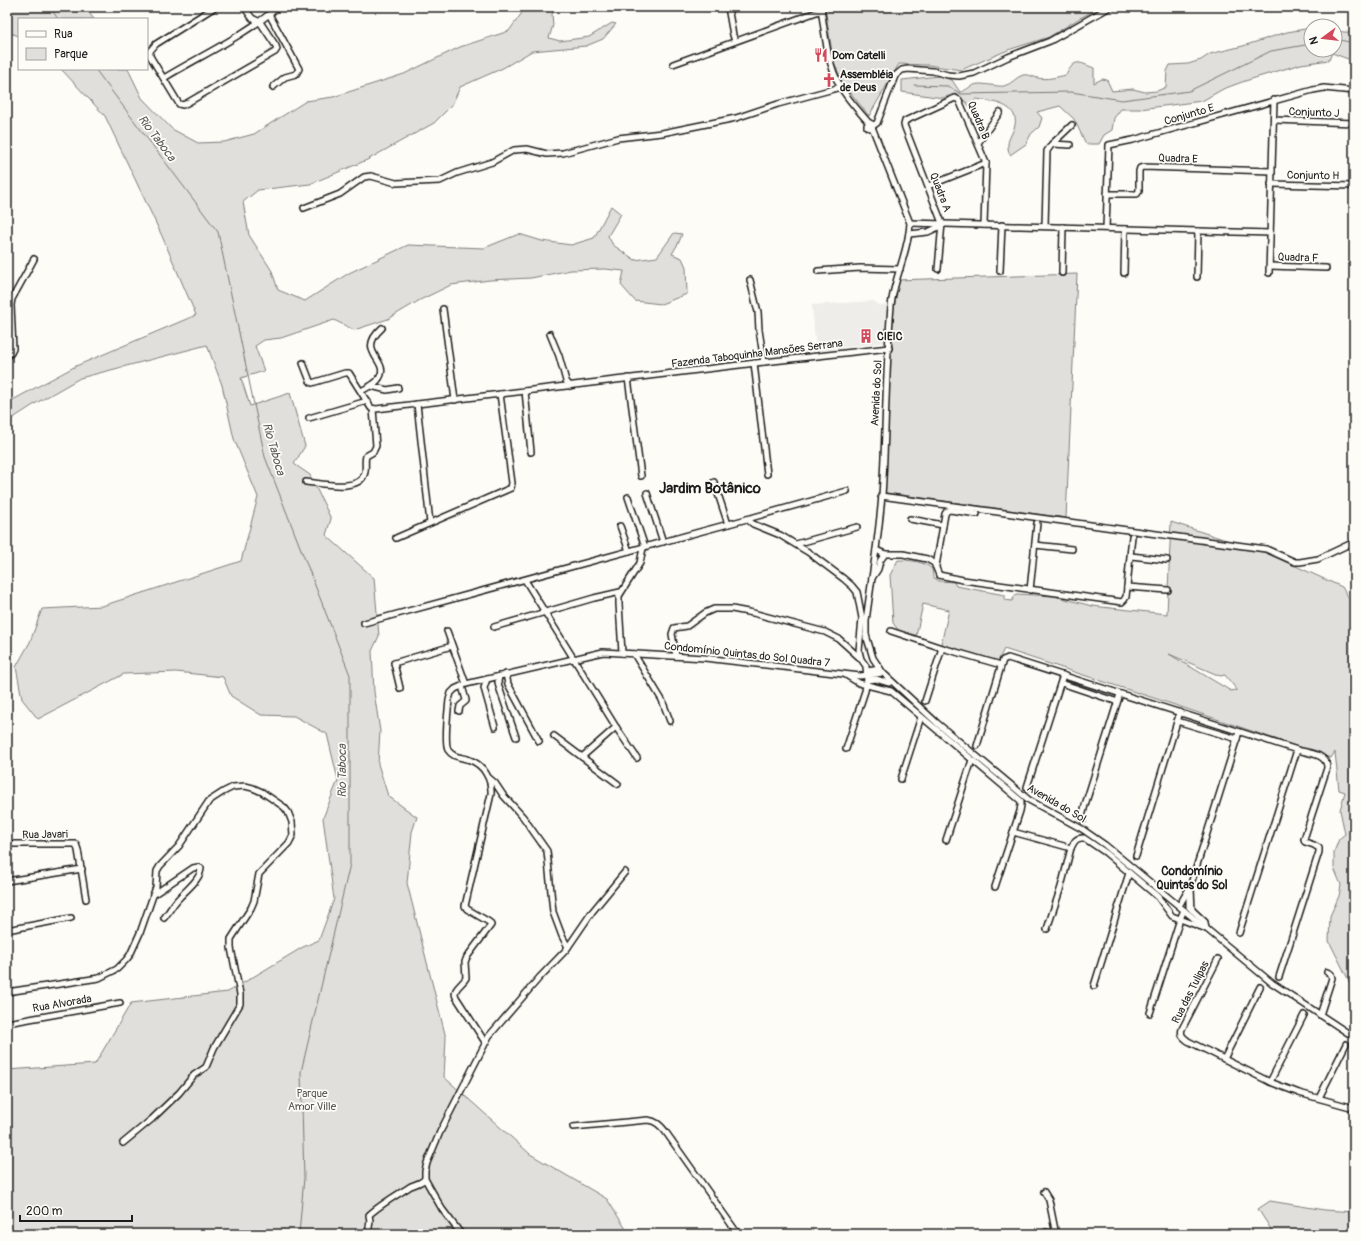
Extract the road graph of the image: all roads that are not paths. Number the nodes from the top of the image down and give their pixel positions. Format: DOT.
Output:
graph roads {
  1 [pos="215,7"];
  2 [pos="244,7"];
  3 [pos="278,7"];
  4 [pos="728,7"];
  5 [pos="1110,7"];
  6 [pos="821,8"];
  7 [pos="269,14"];
  8 [pos="260,22"];
  9 [pos="735,41"];
  10 [pos="672,64"];
  11 [pos="164,78"];
  12 [pos="273,87"];
  13 [pos="841,87"];
  14 [pos="1354,90"];
  15 [pos="1274,100"];
  16 [pos="1000,112"];
  17 [pos="1274,120"];
  18 [pos="1354,123"];
  19 [pos="904,125"];
  20 [pos="1072,125"];
  21 [pos="869,126"];
  22 [pos="978,143"];
  23 [pos="1052,144"];
  24 [pos="1070,146"];
  25 [pos="986,163"];
  26 [pos="1272,171"];
  27 [pos="1271,184"];
  28 [pos="928,186"];
  29 [pos="1354,186"];
  30 [pos="1107,194"];
  31 [pos="304,208"];
  32 [pos="910,223"];
  33 [pos="943,224"];
  34 [pos="984,225"];
  35 [pos="1002,225"];
  36 [pos="1045,226"];
  37 [pos="1063,227"];
  38 [pos="1106,228"];
  39 [pos="1125,229"];
  40 [pos="1198,231"];
  41 [pos="1270,233"];
  42 [pos="909,234"];
  43 [pos="34,259"];
  44 [pos="1270,266"];
  45 [pos="900,268"];
  46 [pos="1326,268"];
  47 [pos="938,270"];
  48 [pos="818,271"];
  49 [pos="1000,271"];
  50 [pos="1062,273"];
  51 [pos="1124,273"];
  52 [pos="1269,273"];
  53 [pos="1197,277"];
  54 [pos="750,280"];
  55 [pos="443,309"];
  56 [pos="382,328"];
  57 [pos="550,334"];
  58 [pos="889,348"];
  59 [pos="7,356"];
  60 [pos="764,362"];
  61 [pos="303,363"];
  62 [pos="754,363"];
  63 [pos="628,378"];
  64 [pos="371,386"];
  65 [pos="570,386"];
  66 [pos="398,388"];
  67 [pos="361,391"];
  68 [pos="524,391"];
  69 [pos="500,394"];
  70 [pos="455,400"];
  71 [pos="367,401"];
  72 [pos="417,404"];
  73 [pos="373,409"];
  74 [pos="309,418"];
  75 [pos="531,452"];
  76 [pos="767,474"];
  77 [pos="641,476"];
  78 [pos="306,482"];
  79 [pos="714,482"];
  80 [pos="847,491"];
  81 [pos="647,493"];
  82 [pos="881,496"];
  83 [pos="628,497"];
  84 [pos="977,514"];
  85 [pos="747,519"];
  86 [pos="910,519"];
  87 [pos="430,523"];
  88 [pos="1037,523"];
  89 [pos="728,524"];
  90 [pos="943,525"];
  91 [pos="620,526"];
  92 [pos="857,527"];
  93 [pos="1132,536"];
  94 [pos="396,538"];
  95 [pos="663,542"];
  96 [pos="1354,542"];
  97 [pos="796,544"];
  98 [pos="1035,545"];
  99 [pos="644,547"];
  100 [pos="1072,549"];
  101 [pos="876,550"];
  102 [pos="629,551"];
  103 [pos="884,554"];
  104 [pos="1131,556"];
  105 [pos="1167,560"];
  106 [pos="936,566"];
  107 [pos="525,580"];
  108 [pos="871,580"];
  109 [pos="1127,587"];
  110 [pos="1030,590"];
  111 [pos="1168,590"];
  112 [pos="620,592"];
  113 [pos="545,613"];
  114 [pos="364,623"];
  115 [pos="494,627"];
  116 [pos="447,631"];
  117 [pos="892,631"];
  118 [pos="452,646"];
  119 [pos="942,648"];
  120 [pos="622,654"];
  121 [pos="634,654"];
  122 [pos="676,656"];
  123 [pos="861,658"];
  124 [pos="574,659"];
  125 [pos="1001,665"];
  126 [pos="880,672"];
  127 [pos="506,674"];
  128 [pos="845,674"];
  129 [pos="1062,675"];
  130 [pos="499,676"];
  131 [pos="860,676"];
  132 [pos="867,678"];
  133 [pos="487,679"];
  134 [pos="874,679"];
  135 [pos="857,682"];
  136 [pos="889,684"];
  137 [pos="1064,684"];
  138 [pos="1092,684"];
  139 [pos="463,685"];
  140 [pos="400,688"];
  141 [pos="902,692"];
  142 [pos="1089,693"];
  143 [pos="1120,694"];
  144 [pos="925,701"];
  145 [pos="1115,701"];
  146 [pos="459,710"];
  147 [pos="1180,712"];
  148 [pos="921,717"];
  149 [pos="1203,720"];
  150 [pos="670,721"];
  151 [pos="1177,721"];
  152 [pos="495,727"];
  153 [pos="616,727"];
  154 [pos="1201,728"];
  155 [pos="1239,732"];
  156 [pos="554,736"];
  157 [pos="516,737"];
  158 [pos="1237,739"];
  159 [pos="539,741"];
  160 [pos="977,746"];
  161 [pos="846,749"];
  162 [pos="1297,750"];
  163 [pos="582,757"];
  164 [pos="637,758"];
  165 [pos="972,760"];
  166 [pos="488,777"];
  167 [pos="901,779"];
  168 [pos="618,784"];
  169 [pos="1027,787"];
  170 [pos="1083,820"];
  171 [pos="1013,832"];
  172 [pos="946,840"];
  173 [pos="7,844"];
  174 [pos="1071,848"];
  175 [pos="1136,856"];
  176 [pos="82,869"];
  177 [pos="625,872"];
  178 [pos="1129,873"];
  179 [pos="7,882"];
  180 [pos="995,887"];
  181 [pos="1190,887"];
  182 [pos="152,895"];
  183 [pos="86,899"];
  184 [pos="1185,907"];
  185 [pos="71,918"];
  186 [pos="164,918"];
  187 [pos="1180,919"];
  188 [pos="1046,929"];
  189 [pos="1206,929"];
  190 [pos="7,930"];
  191 [pos="1239,933"];
  192 [pos="568,947"];
  193 [pos="1218,959"];
  194 [pos="1327,972"];
  195 [pos="1279,977"];
  196 [pos="1094,986"];
  197 [pos="1260,987"];
  198 [pos="7,992"];
  199 [pos="120,1003"];
  200 [pos="1150,1013"];
  201 [pos="1304,1015"];
  202 [pos="1320,1015"];
  203 [pos="7,1023"];
  204 [pos="1354,1038"];
  205 [pos="485,1042"];
  206 [pos="1346,1044"];
  207 [pos="1224,1059"];
  208 [pos="1270,1082"];
  209 [pos="1319,1098"];
  210 [pos="1354,1108"];
  211 [pos="573,1127"];
  212 [pos="123,1143"];
  213 [pos="425,1179"];
  214 [pos="1044,1192"];
  215 [pos="368,1234"];
  216 [pos="461,1234"];
  217 [pos="738,1234"];
  218 [pos="1043,1234"];
  1 -- 11 [label="street"];
  2 -- 8 [label="street"];
  3 -- 7 [label="street"];
  4 -- 9 [label="street"];
  5 -- 21 [label="street"];
  6 -- 9 [label="street"];
  6 -- 13 [label="street, Avenida do Sol"];
  7 -- 8 [label="street"];
  7 -- 12 [label="street"];
  8 -- 11 [label="street"];
  8 -- 11 [label="street"];
  9 -- 10 [label="street"];
  13 -- 21 [label="street, Avenida do Sol"];
  13 -- 31 [label="street"];
  14 -- 15 [label="street, Conjunto E"];
  15 -- 17 [label="street"];
  15 -- 30 [label="street, Conjunto E"];
  16 -- 22 [label="street"];
  17 -- 18 [label="street, Conjunto J"];
  17 -- 26 [label="street"];
  19 -- 22 [label="street, Quadra B"];
  19 -- 28 [label="street, Quadra A"];
  20 -- 23 [label="street"];
  21 -- 32 [label="street, Avenida do Sol"];
  22 -- 25 [label="street, Quadra B"];
  23 -- 24 [label="street"];
  23 -- 36 [label="street"];
  25 -- 28 [label="street"];
  25 -- 34 [label="street, Quadra B"];
  26 -- 27 [label="street"];
  26 -- 30 [label="street, Quadra E"];
  27 -- 29 [label="street, Conjunto H"];
  27 -- 41 [label="street"];
  28 -- 33 [label="street, Quadra A"];
  30 -- 38 [label="street"];
  32 -- 33 [label="street"];
  32 -- 42 [label="street, Avenida do Sol"];
  33 -- 34 [label="street"];
  33 -- 42 [label="street"];
  33 -- 47 [label="street, Quadra A"];
  34 -- 35 [label="street"];
  35 -- 36 [label="street"];
  35 -- 49 [label="street"];
  36 -- 37 [label="street"];
  37 -- 38 [label="street"];
  37 -- 50 [label="street"];
  38 -- 39 [label="street"];
  39 -- 40 [label="street"];
  39 -- 51 [label="street"];
  40 -- 41 [label="street"];
  40 -- 53 [label="street"];
  41 -- 44 [label="street"];
  42 -- 45 [label="street, Avenida do Sol"];
  43 -- 59 [label="street"];
  44 -- 46 [label="street, Quadra F"];
  44 -- 52 [label="street"];
  45 -- 48 [label="street"];
  45 -- 58 [label="street, Avenida do Sol"];
  54 -- 60 [label="street"];
  55 -- 70 [label="street"];
  56 -- 64 [label="street"];
  57 -- 65 [label="street"];
  58 -- 60 [label="street, Fazenda Taboquinha Mansões Serrana"];
  58 -- 82 [label="street, Avenida do Sol"];
  60 -- 62 [label="street, Fazenda Taboquinha Mansões Serrana"];
  61 -- 67 [label="street"];
  62 -- 63 [label="street, Fazenda Taboquinha Mansões Serrana"];
  62 -- 76 [label="street"];
  63 -- 65 [label="street, Fazenda Taboquinha Mansões Serrana"];
  63 -- 77 [label="street"];
  64 -- 66 [label="street"];
  64 -- 67 [label="street"];
  65 -- 68 [label="street, Fazenda Taboquinha Mansões Serrana"];
  67 -- 71 [label="street"];
  68 -- 69 [label="street, Fazenda Taboquinha Mansões Serrana"];
  68 -- 75 [label="street"];
  69 -- 70 [label="street, Fazenda Taboquinha Mansões Serrana"];
  69 -- 87 [label="street"];
  70 -- 72 [label="street, Fazenda Taboquinha Mansões Serrana"];
  71 -- 73 [label="street"];
  71 -- 74 [label="street"];
  72 -- 73 [label="street, Fazenda Taboquinha Mansões Serrana"];
  72 -- 87 [label="street"];
  73 -- 78 [label="street"];
  79 -- 89 [label="street"];
  80 -- 85 [label="street"];
  81 -- 95 [label="street"];
  82 -- 96 [label="street"];
  82 -- 101 [label="street, Avenida do Sol"];
  83 -- 99 [label="street"];
  84 -- 90 [label="street"];
  85 -- 89 [label="street"];
  85 -- 97 [label="street"];
  86 -- 90 [label="street"];
  87 -- 94 [label="street"];
  88 -- 98 [label="street"];
  89 -- 95 [label="street"];
  90 -- 106 [label="street"];
  91 -- 102 [label="street"];
  92 -- 97 [label="street"];
  93 -- 104 [label="street"];
  95 -- 99 [label="street"];
  97 -- 123 [label="street"];
  98 -- 100 [label="street"];
  98 -- 110 [label="street"];
  99 -- 102 [label="street"];
  99 -- 112 [label="street"];
  101 -- 103 [label="street"];
  101 -- 108 [label="street, Avenida do Sol"];
  102 -- 107 [label="street"];
  103 -- 106 [label="street"];
  103 -- 108 [label="street"];
  104 -- 105 [label="street"];
  104 -- 109 [label="street"];
  106 -- 110 [label="street"];
  107 -- 113 [label="street"];
  107 -- 114 [label="street"];
  108 -- 126 [label="street, Avenida do Sol"];
  109 -- 110 [label="street"];
  109 -- 111 [label="street"];
  112 -- 113 [label="street"];
  112 -- 120 [label="street"];
  113 -- 115 [label="street"];
  113 -- 124 [label="street"];
  116 -- 118 [label="street"];
  117 -- 119 [label="street"];
  118 -- 139 [label="street"];
  118 -- 140 [label="street"];
  119 -- 125 [label="street"];
  119 -- 144 [label="street"];
  120 -- 121 [label="street, Condomínio Quintas do Sol Quadra 7"];
  120 -- 124 [label="street, Condomínio Quintas do Sol Quadra 7"];
  121 -- 122 [label="street, Condomínio Quintas do Sol Quadra 7"];
  121 -- 150 [label="street"];
  122 -- 123 [label="street"];
  122 -- 128 [label="street, Condomínio Quintas do Sol Quadra 7"];
  123 -- 132 [label="street"];
  124 -- 127 [label="street, Condomínio Quintas do Sol Quadra 7"];
  124 -- 153 [label="street"];
  125 -- 129 [label="street"];
  125 -- 160 [label="street"];
  126 -- 132 [label="street"];
  126 -- 134 [label="street"];
  126 -- 136 [label="street, Avenida do Sol"];
  126 -- 141 [label="street, Avenida do Sol"];
  127 -- 130 [label="street, Condomínio Quintas do Sol Quadra 7"];
  127 -- 159 [label="street"];
  128 -- 131 [label="street, Condomínio Quintas do Sol Quadra 7"];
  128 -- 135 [label="street, Condomínio Quintas do Sol Quadra 7"];
  129 -- 138 [label="street"];
  129 -- 169 [label="street"];
  130 -- 133 [label="street, Condomínio Quintas do Sol Quadra 7"];
  130 -- 157 [label="street"];
  131 -- 132 [label="street, Condomínio Quintas do Sol Quadra 7"];
  131 -- 135 [label="street"];
  132 -- 134 [label="street"];
  132 -- 135 [label="street, Condomínio Quintas do Sol Quadra 7"];
  132 -- 148 [label="street"];
  132 -- 161 [label="street"];
  133 -- 139 [label="street, Condomínio Quintas do Sol Quadra 7"];
  133 -- 152 [label="street"];
  134 -- 136 [label="street"];
  136 -- 141 [label="street, Avenida do Sol"];
  137 -- 142 [label="street"];
  138 -- 142 [label="street"];
  138 -- 143 [label="street"];
  139 -- 146 [label="street"];
  139 -- 166 [label="street"];
  141 -- 184 [label="street, Avenida do Sol"];
  142 -- 145 [label="street"];
  143 -- 147 [label="street"];
  143 -- 170 [label="street"];
  147 -- 149 [label="street"];
  147 -- 151 [label="street"];
  148 -- 165 [label="street"];
  148 -- 167 [label="street"];
  149 -- 154 [label="street"];
  149 -- 155 [label="street"];
  151 -- 154 [label="street"];
  151 -- 175 [label="street"];
  153 -- 163 [label="street"];
  153 -- 164 [label="street"];
  154 -- 158 [label="street"];
  155 -- 158 [label="street"];
  155 -- 162 [label="street"];
  156 -- 163 [label="street"];
  158 -- 181 [label="street"];
  162 -- 191 [label="street"];
  162 -- 195 [label="street"];
  163 -- 168 [label="street"];
  165 -- 171 [label="street"];
  165 -- 172 [label="street"];
  166 -- 192 [label="street"];
  166 -- 205 [label="street"];
  171 -- 174 [label="street"];
  171 -- 180 [label="street"];
  173 -- 176 [label="street, Rua Javari"];
  174 -- 178 [label="street"];
  174 -- 188 [label="street"];
  176 -- 179 [label="street"];
  176 -- 183 [label="street"];
  177 -- 192 [label="street"];
  178 -- 187 [label="street"];
  178 -- 196 [label="street"];
  181 -- 184 [label="street"];
  181 -- 184 [label="street"];
  182 -- 186 [label="street"];
  182 -- 198 [label="street"];
  182 -- 212 [label="street"];
  184 -- 187 [label="street"];
  184 -- 189 [label="street"];
  184 -- 189 [label="street"];
  185 -- 190 [label="street"];
  187 -- 189 [label="street"];
  187 -- 200 [label="street"];
  189 -- 202 [label="street"];
  192 -- 205 [label="street"];
  193 -- 207 [label="street, Rua das Tulipas"];
  194 -- 202 [label="street"];
  197 -- 207 [label="street"];
  199 -- 203 [label="street, Rua Alvorada"];
  201 -- 208 [label="street"];
  202 -- 204 [label="street"];
  205 -- 213 [label="street"];
  206 -- 209 [label="street"];
  207 -- 208 [label="street"];
  208 -- 209 [label="street"];
  209 -- 210 [label="street"];
  211 -- 217 [label="street"];
  213 -- 215 [label="street"];
  213 -- 216 [label="street"];
  214 -- 218 [label="street"];
}
